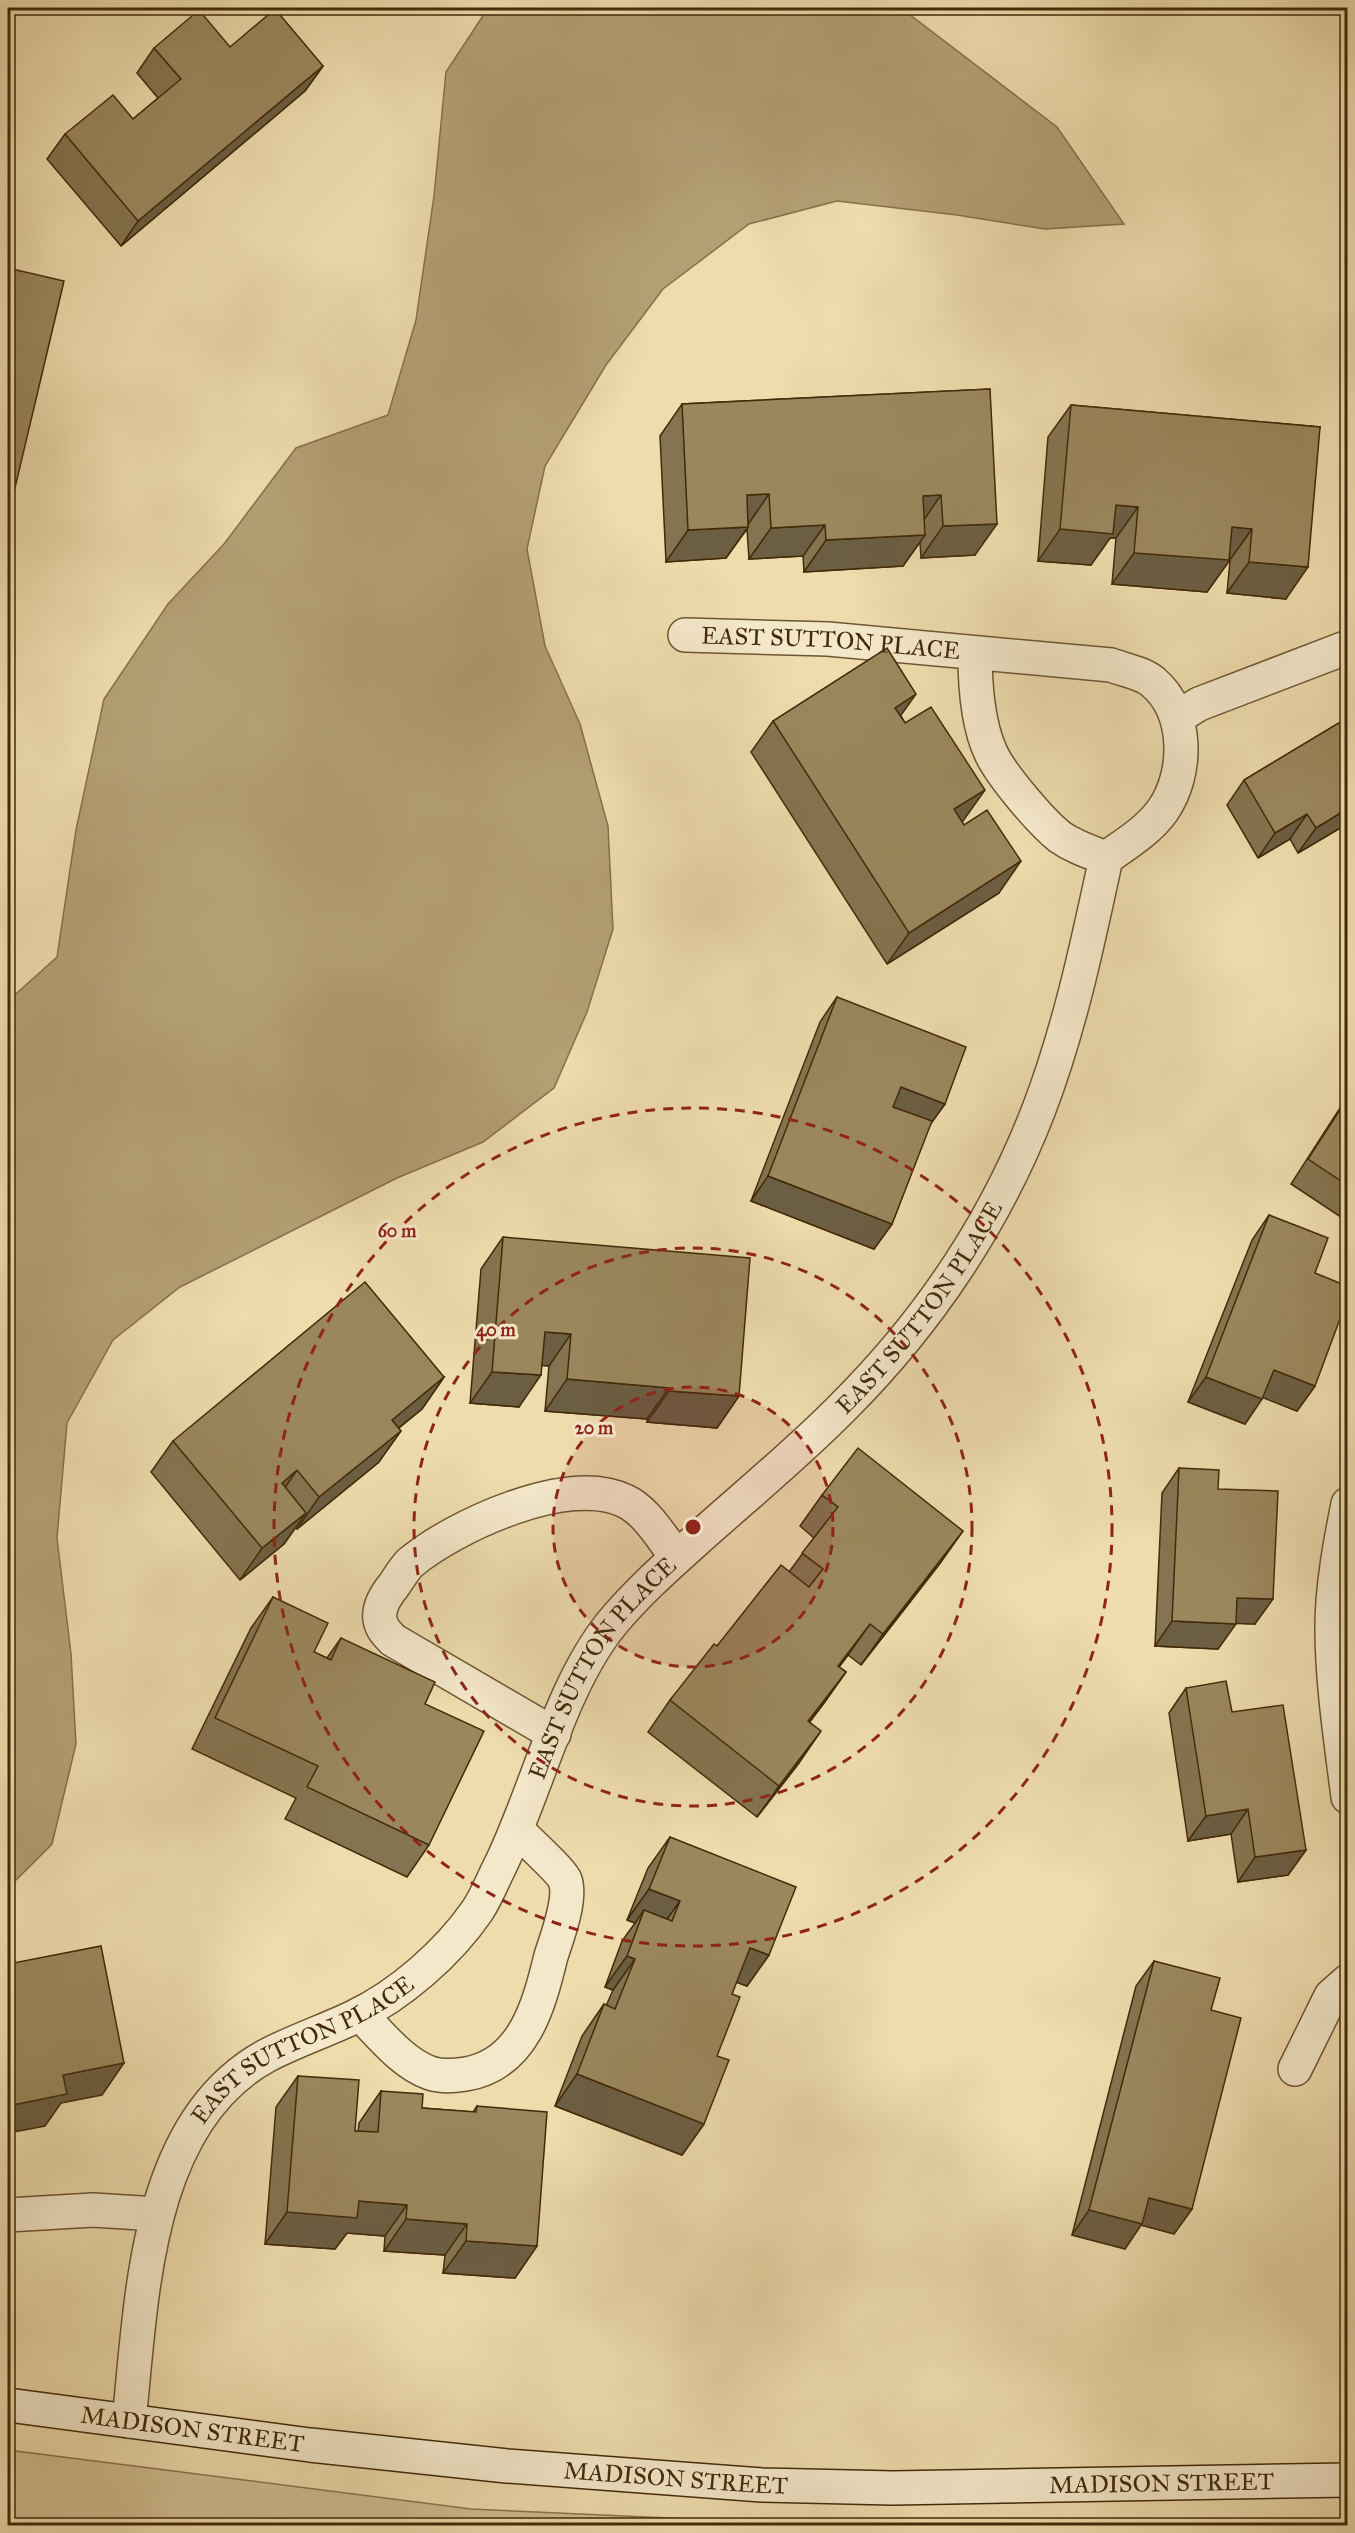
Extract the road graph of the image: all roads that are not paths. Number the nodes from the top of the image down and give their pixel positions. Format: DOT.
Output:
graph roads {
  1 [pos="685,635"];
  2 [pos="1347,647"];
  3 [pos="975,654"];
  4 [pos="1178,717"];
  5 [pos="1106,858"];
  6 [pos="1347,1504"];
  7 [pos="677,1557"];
  8 [pos="554,1734"];
  9 [pos="1347,1797"];
  10 [pos="518,1830"];
  11 [pos="1347,1982"];
  12 [pos="360,2014"];
  13 [pos="1296,2069"];
  14 [pos="157,2214"];
  15 [pos="8,2215"];
  16 [pos="8,2405"];
  17 [pos="129,2421"];
  18 [pos="1347,2480"];
  1 -- 3 [label="street, EAST SUTTON PLACE"];
  2 -- 4 [label="street"];
  3 -- 4 [label="street, EAST SUTTON PLACE"];
  3 -- 5 [label="street, EAST SUTTON PLACE"];
  4 -- 5 [label="street, EAST SUTTON PLACE"];
  5 -- 7 [label="street, EAST SUTTON PLACE"];
  6 -- 9 [label="street"];
  7 -- 8 [label="street, EAST SUTTON PLACE"];
  7 -- 8 [label="street"];
  8 -- 10 [label="street, EAST SUTTON PLACE"];
  10 -- 12 [label="street, EAST SUTTON PLACE"];
  10 -- 12 [label="street"];
  11 -- 13 [label="street"];
  12 -- 14 [label="street, EAST SUTTON PLACE"];
  14 -- 15 [label="street"];
  14 -- 17 [label="street, EAST SUTTON PLACE"];
  16 -- 17 [label="street, MADISON STREET"];
  17 -- 18 [label="street, MADISON STREET"];
}
